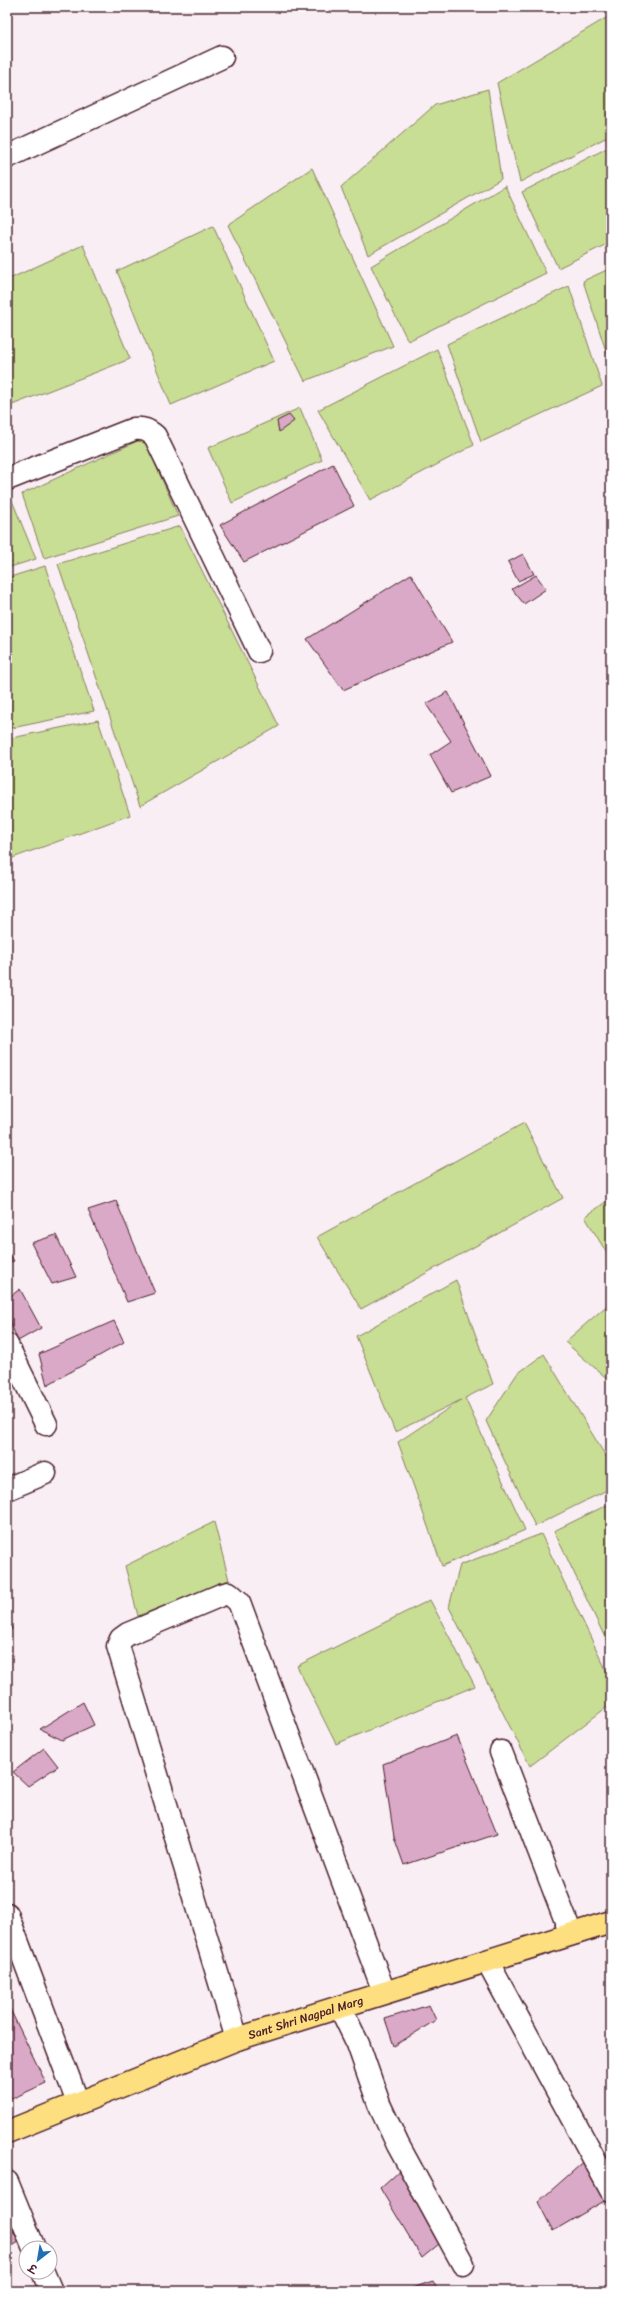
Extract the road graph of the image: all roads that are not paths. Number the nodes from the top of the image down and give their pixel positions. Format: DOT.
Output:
graph roads {
  1 [pos="222,57"];
  2 [pos="7,157"];
  3 [pos="7,478"];
  4 [pos="259,651"];
  5 [pos="7,1345"];
  6 [pos="46,1424"];
  7 [pos="45,1473"];
  8 [pos="7,1489"];
  9 [pos="501,1752"];
  10 [pos="7,1914"];
  11 [pos="611,1922"];
  12 [pos="571,1934"];
  13 [pos="487,1962"];
  14 [pos="384,1992"];
  15 [pos="340,2007"];
  16 [pos="236,2039"];
  17 [pos="78,2104"];
  18 [pos="7,2132"];
  19 [pos="7,2182"];
  20 [pos="611,2190"];
  21 [pos="31,2240"];
  22 [pos="463,2264"];
  23 [pos="46,2280"];
  24 [pos="51,2291"];
  1 -- 2 [label="street"];
  3 -- 4 [label="street"];
  5 -- 6 [label="street"];
  7 -- 8 [label="street"];
  9 -- 12 [label="street"];
  10 -- 17 [label="street"];
  11 -- 12 [label="main road, Sant Shri Nagpal Marg"];
  12 -- 13 [label="main road, Sant Shri Nagpal Marg"];
  13 -- 14 [label="main road, Sant Shri Nagpal Marg"];
  13 -- 20 [label="street"];
  14 -- 15 [label="main road, Sant Shri Nagpal Marg"];
  14 -- 16 [label="street"];
  15 -- 16 [label="main road, Sant Shri Nagpal Marg"];
  15 -- 22 [label="street"];
  16 -- 17 [label="main road, Sant Shri Nagpal Marg"];
  17 -- 18 [label="main road, Sant Shri Nagpal Marg"];
  19 -- 21 [label="street"];
  23 -- 24 [label="street"];
}
